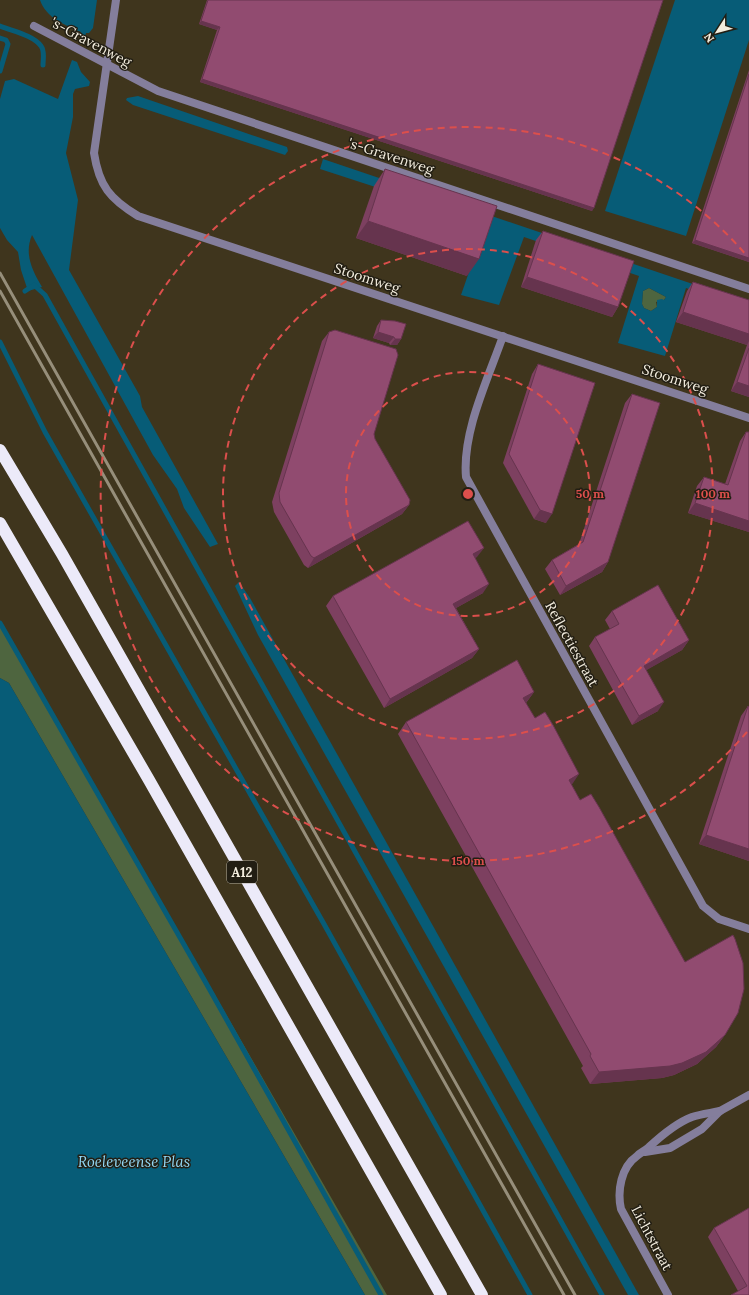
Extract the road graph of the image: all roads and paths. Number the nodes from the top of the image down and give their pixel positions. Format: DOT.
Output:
graph roads {
  1 [pos="116,0"];
  2 [pos="34,26"];
  3 [pos="106,65"];
  4 [pos="749,289"];
  5 [pos="503,336"];
  6 [pos="749,418"];
  7 [pos="0,450"];
  8 [pos="0,523"];
  9 [pos="749,929"];
  10 [pos="749,1095"];
  11 [pos="720,1112"];
  12 [pos="644,1152"];
  13 [pos="441,1295"];
  14 [pos="482,1295"];
  15 [pos="668,1295"];
  1 -- 3 [label="street, Stoomweg"];
  2 -- 3 [label="street, 's-Gravenweg"];
  3 -- 4 [label="street, 's-Gravenweg"];
  3 -- 5 [label="street, Stoomweg"];
  5 -- 6 [label="street, Stoomweg"];
  5 -- 9 [label="street, Reflectiestraat"];
  7 -- 14 [label="highway, A12"];
  8 -- 13 [label="highway, A12"];
  10 -- 11 [label="street"];
  11 -- 12 [label="street"];
  11 -- 12 [label="street, Lichtstraat"];
  12 -- 15 [label="street, Lichtstraat"];
}
